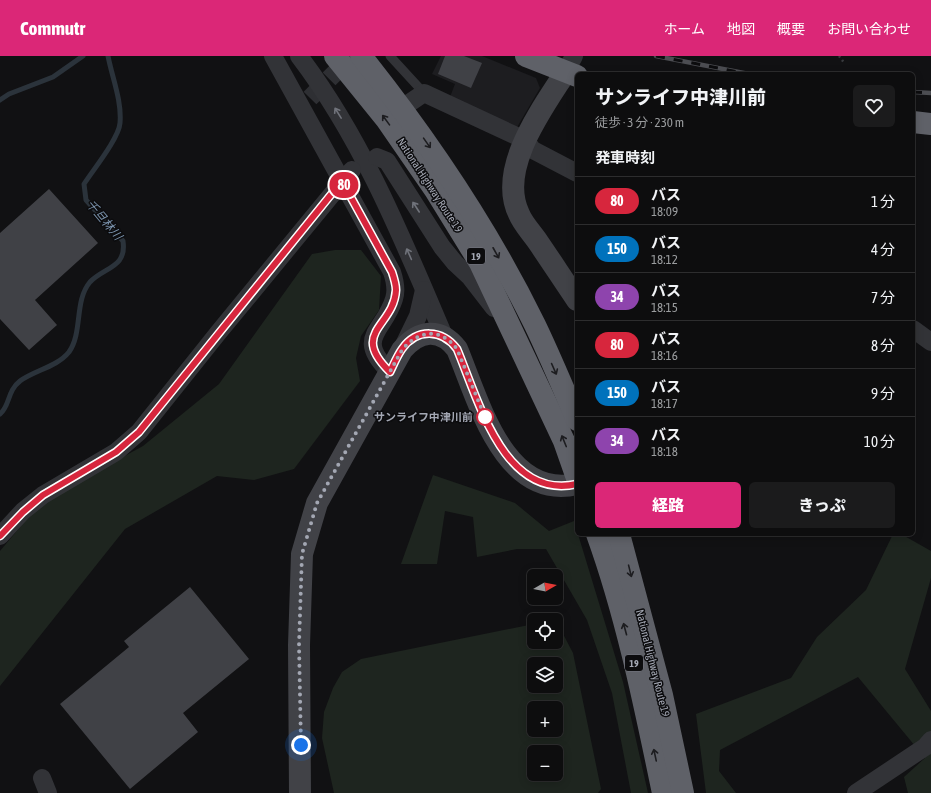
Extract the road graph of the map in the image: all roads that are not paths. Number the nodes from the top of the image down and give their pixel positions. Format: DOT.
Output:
graph roads {
  1 [pos="273,56"];
  2 [pos="299,56"];
  3 [pos="335,56"];
  4 [pos="361,56"];
  5 [pos="390,56"];
  6 [pos="526,56"];
  7 [pos="572,68"];
  8 [pos="424,93"];
  9 [pos="402,108"];
  10 [pos="915,122"];
  11 [pos="931,124"];
  12 [pos="525,140"];
  13 [pos="377,157"];
  14 [pos="575,172"];
  15 [pos="347,175"];
  16 [pos="424,290"];
  17 [pos="575,297"];
  18 [pos="915,330"];
  19 [pos="444,336"];
  20 [pos="516,337"];
  21 [pos="931,342"];
  22 [pos="402,350"];
  23 [pos="390,372"];
  24 [pos="575,415"];
  25 [pos="574,483"];
  26 [pos="0,536"];
  27 [pos="598,536"];
  28 [pos="620,536"];
  29 [pos="931,740"];
  30 [pos="300,793"];
  31 [pos="663,793"];
  32 [pos="683,793"];
  33 [pos="856,793"];
  1 -- 15 [label="street"];
  16 -- 2 [label="street, one-way"];
  20 -- 3 [label="highway, National Highway Route 19 / 19, one-way"];
  4 -- 9 [label="highway, National Highway Route 19 / 19"];
  5 -- 8 [label="lane"];
  6 -- 7 [label="highway"];
  7 -- 12 [label="street"];
  8 -- 9 [label="street"];
  8 -- 12 [label="street"];
  9 -- 24 [label="highway, National Highway Route 19 / 19, one-way"];
  10 -- 11 [label="highway"];
  12 -- 14 [label="street"];
  12 -- 17 [label="street"];
  20 -- 13 [label="street, one-way"];
  15 -- 23 [label="street"];
  15 -- 26 [label="street"];
  16 -- 19 [label="street"];
  16 -- 22 [label="street"];
  18 -- 21 [label="street"];
  19 -- 22 [label="street"];
  19 -- 25 [label="street"];
  25 -- 20 [label="highway, National Highway Route 19 / 19, one-way"];
  22 -- 23 [label="street"];
  23 -- 30 [label="street"];
  31 -- 27 [label="highway, National Highway Route 19 / 19, one-way"];
  28 -- 32 [label="highway, National Highway Route 19 / 19, one-way"];
  29 -- 33 [label="street"];
}
